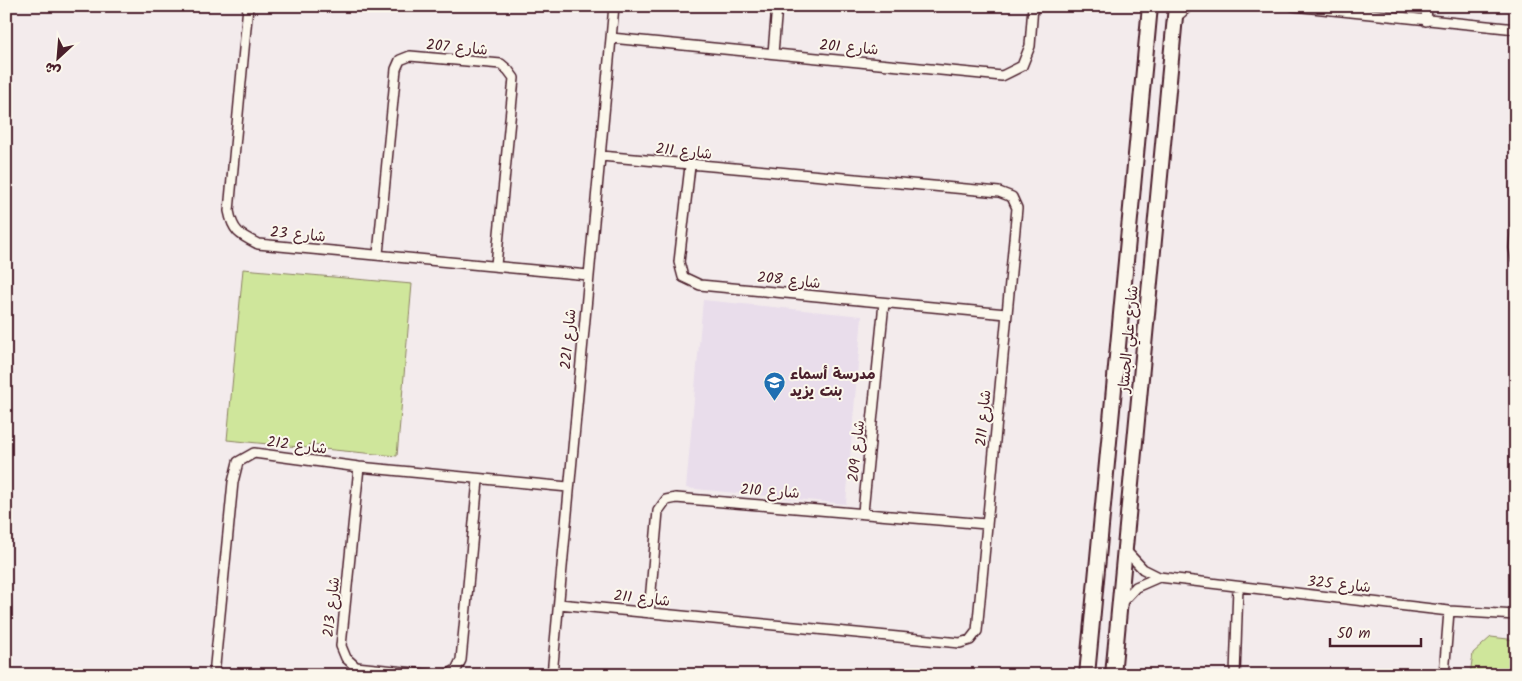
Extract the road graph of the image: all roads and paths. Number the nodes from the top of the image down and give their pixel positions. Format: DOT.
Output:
graph roads {
  1 [pos="248,6"];
  2 [pos="614,6"];
  3 [pos="777,6"];
  4 [pos="1033,6"];
  5 [pos="1150,6"];
  6 [pos="1190,6"];
  7 [pos="1293,6"];
  8 [pos="1427,6"];
  9 [pos="1175,12"];
  10 [pos="1426,21"];
  11 [pos="1516,28"];
  12 [pos="611,38"];
  13 [pos="773,53"];
  14 [pos="1140,110"];
  15 [pos="1166,113"];
  16 [pos="601,156"];
  17 [pos="690,166"];
  18 [pos="1135,167"];
  19 [pos="1160,171"];
  20 [pos="1516,224"];
  21 [pos="378,254"];
  22 [pos="1516,259"];
  23 [pos="496,265"];
  24 [pos="588,275"];
  25 [pos="884,303"];
  26 [pos="1006,314"];
  27 [pos="359,467"];
  28 [pos="478,480"];
  29 [pos="568,487"];
  30 [pos="863,512"];
  31 [pos="986,524"];
  32 [pos="1125,550"];
  33 [pos="1159,577"];
  34 [pos="1238,587"];
  35 [pos="559,604"];
  36 [pos="1120,605"];
  37 [pos="1449,611"];
  38 [pos="649,613"];
  39 [pos="1516,615"];
  40 [pos="214,675"];
  41 [pos="434,675"];
  42 [pos="448,675"];
  43 [pos="552,675"];
  44 [pos="1087,675"];
  45 [pos="1113,675"];
  46 [pos="1235,675"];
  47 [pos="1444,675"];
  1 -- 21 [label="street, شارع 23"];
  2 -- 12 [label="street, شارع 221"];
  3 -- 13 [label="street"];
  4 -- 13 [label="street, شارع 201"];
  5 -- 14 [label="street, شارع علي الجسار"];
  6 -- 9 [label="street"];
  7 -- 10 [label="street"];
  8 -- 10 [label="street"];
  9 -- 15 [label="street, شارع علي الجسار"];
  10 -- 11 [label="street"];
  12 -- 13 [label="street, شارع 201"];
  12 -- 16 [label="street, شارع 221"];
  14 -- 15 [label="street"];
  14 -- 18 [label="street, شارع علي الجسار"];
  15 -- 19 [label="street, شارع علي الجسار"];
  16 -- 17 [label="street, شارع 211"];
  16 -- 24 [label="street, شارع 221"];
  17 -- 25 [label="street, شارع 208"];
  17 -- 26 [label="street, شارع 211"];
  18 -- 19 [label="street"];
  18 -- 44 [label="street, شارع علي الجسار"];
  19 -- 32 [label="street, شارع علي الجسار"];
  20 -- 22 [label="street"];
  21 -- 23 [label="street, شارع 23"];
  21 -- 23 [label="street, شارع 207"];
  23 -- 24 [label="street, شارع 23"];
  24 -- 29 [label="street, شارع 221"];
  25 -- 26 [label="street, شارع 208"];
  25 -- 30 [label="street, شارع 209"];
  26 -- 31 [label="street, شارع 211"];
  27 -- 28 [label="street, شارع 212"];
  27 -- 40 [label="street, شارع 212"];
  27 -- 41 [label="street, شارع 213"];
  28 -- 29 [label="street, شارع 212"];
  28 -- 42 [label="street"];
  29 -- 35 [label="street, شارع 221"];
  30 -- 31 [label="street, شارع 210"];
  30 -- 38 [label="street, شارع 210"];
  31 -- 38 [label="street, شارع 211"];
  32 -- 33 [label="street, شارع 325"];
  32 -- 36 [label="street, شارع علي الجسار"];
  33 -- 34 [label="street, شارع 325"];
  33 -- 36 [label="street"];
  34 -- 37 [label="street, شارع 325"];
  34 -- 46 [label="street"];
  35 -- 38 [label="street, شارع 211"];
  35 -- 43 [label="street, شارع 221"];
  36 -- 45 [label="street, شارع علي الجسار"];
  37 -- 39 [label="street, شارع 325"];
  37 -- 47 [label="street"];
}
